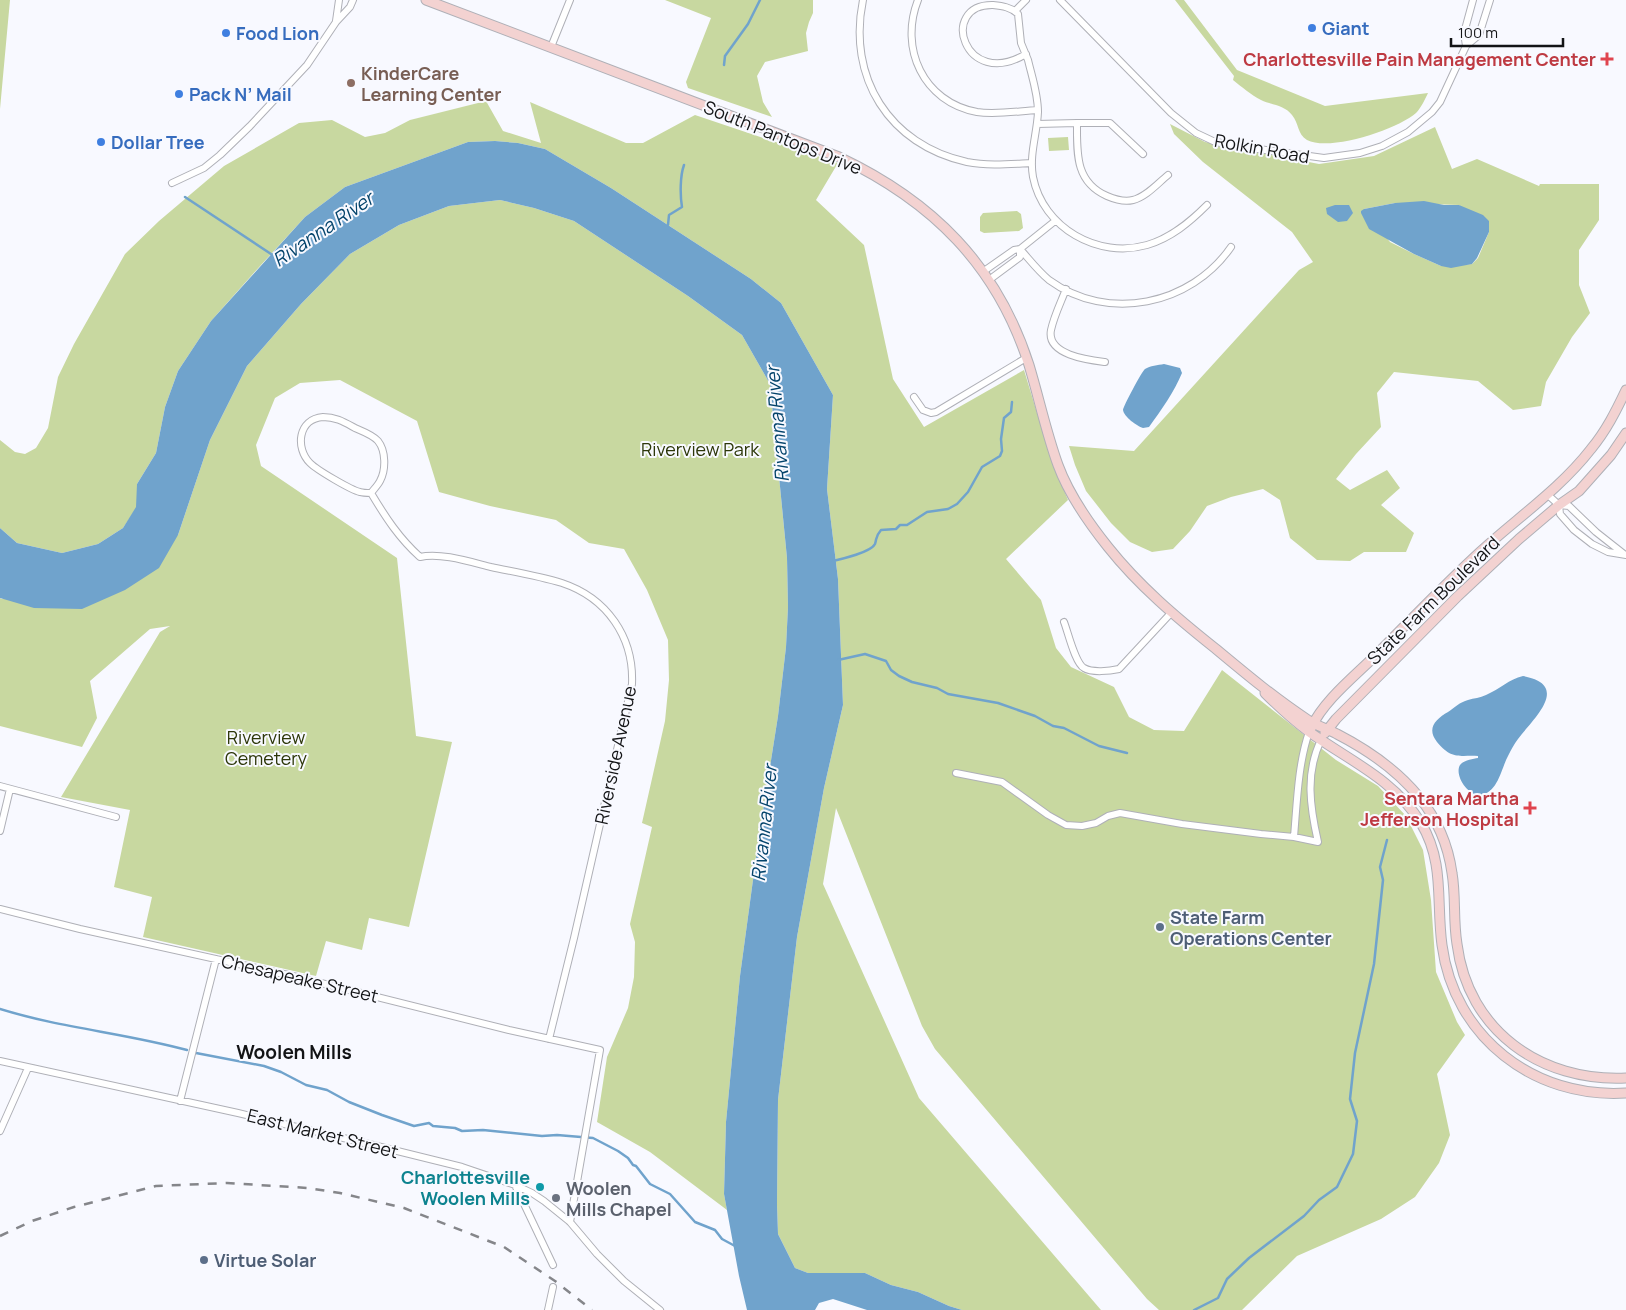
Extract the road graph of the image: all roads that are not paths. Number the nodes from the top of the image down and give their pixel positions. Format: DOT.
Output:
graph roads {
  1 [pos="339,0"];
  2 [pos="353,0"];
  3 [pos="426,0"];
  4 [pos="570,0"];
  5 [pos="863,0"];
  6 [pos="918,0"];
  7 [pos="1026,0"];
  8 [pos="1060,0"];
  9 [pos="1474,0"];
  10 [pos="1490,0"];
  11 [pos="1014,11"];
  12 [pos="336,22"];
  13 [pos="1466,46"];
  14 [pos="552,47"];
  15 [pos="1026,54"];
  16 [pos="1038,110"];
  17 [pos="1077,123"];
  18 [pos="1037,124"];
  19 [pos="1142,154"];
  20 [pos="1032,162"];
  21 [pos="1168,176"];
  22 [pos="172,183"];
  23 [pos="1207,205"];
  24 [pos="1055,221"];
  25 [pos="1231,247"];
  26 [pos="1020,249"];
  27 [pos="984,271"];
  28 [pos="989,280"];
  29 [pos="1066,290"];
  30 [pos="1026,358"];
  31 [pos="1105,362"];
  32 [pos="1626,390"];
  33 [pos="914,397"];
  34 [pos="1626,433"];
  35 [pos="371,493"];
  36 [pos="1548,495"];
  37 [pos="1559,505"];
  38 [pos="1625,554"];
  39 [pos="1171,613"];
  40 [pos="1064,622"];
  41 [pos="1248,676"];
  42 [pos="1313,723"];
  43 [pos="1328,729"];
  44 [pos="1309,732"];
  45 [pos="1321,740"];
  46 [pos="956,773"];
  47 [pos="0,786"];
  48 [pos="10,789"];
  49 [pos="116,816"];
  50 [pos="0,832"];
  51 [pos="1294,837"];
  52 [pos="0,909"];
  53 [pos="216,958"];
  54 [pos="549,1039"];
  55 [pos="0,1061"];
  56 [pos="28,1068"];
  57 [pos="1626,1078"];
  58 [pos="1626,1093"];
  59 [pos="180,1101"];
  60 [pos="0,1130"];
  61 [pos="515,1185"];
  62 [pos="570,1222"];
  63 [pos="553,1265"];
  64 [pos="553,1287"];
  65 [pos="548,1310"];
  66 [pos="660,1310"];
  1 -- 12 [label="street"];
  2 -- 12 [label="street"];
  3 -- 14 [label="street, South Pantops Drive"];
  4 -- 14 [label="street"];
  5 -- 20 [label="street"];
  6 -- 16 [label="street"];
  7 -- 11 [label="street"];
  8 -- 13 [label="street, Rolkin Road"];
  9 -- 13 [label="street, Rolkin Road"];
  10 -- 13 [label="street, Rolkin Road"];
  11 -- 15 [label="street"];
  11 -- 15 [label="street"];
  12 -- 22 [label="street"];
  14 -- 27 [label="street, South Pantops Drive"];
  15 -- 16 [label="street"];
  16 -- 18 [label="street"];
  17 -- 18 [label="street"];
  17 -- 19 [label="street"];
  17 -- 21 [label="street"];
  18 -- 20 [label="street"];
  20 -- 24 [label="street"];
  23 -- 24 [label="street"];
  24 -- 26 [label="street"];
  25 -- 29 [label="street"];
  26 -- 27 [label="street"];
  26 -- 28 [label="street"];
  26 -- 29 [label="street"];
  27 -- 28 [label="street, South Pantops Drive"];
  28 -- 30 [label="street, South Pantops Drive"];
  29 -- 31 [label="street"];
  30 -- 33 [label="street"];
  30 -- 39 [label="street, South Pantops Drive"];
  32 -- 36 [label="street, State Farm Boulevard"];
  34 -- 37 [label="street, State Farm Boulevard"];
  35 -- 35 [label="street"];
  35 -- 54 [label="street, Riverside Avenue"];
  36 -- 37 [label="street"];
  36 -- 42 [label="street, State Farm Boulevard"];
  37 -- 38 [label="street"];
  37 -- 38 [label="street"];
  37 -- 43 [label="street, State Farm Boulevard"];
  39 -- 40 [label="street"];
  39 -- 41 [label="street, South Pantops Drive"];
  41 -- 42 [label="street, South Pantops Drive"];
  41 -- 44 [label="street, South Pantops Drive"];
  42 -- 43 [label="street, South Pantops Drive"];
  42 -- 44 [label="street, State Farm Boulevard"];
  43 -- 45 [label="street, State Farm Boulevard"];
  43 -- 57 [label="street, South Pantops Drive"];
  44 -- 45 [label="street, South Pantops Drive"];
  44 -- 51 [label="street, State Farm Boulevard"];
  45 -- 51 [label="street, State Farm Boulevard"];
  45 -- 58 [label="street, South Pantops Drive"];
  46 -- 51 [label="street, State Farm Boulevard"];
  47 -- 48 [label="street"];
  48 -- 49 [label="street"];
  48 -- 50 [label="street"];
  52 -- 53 [label="street, Chesapeake Street"];
  53 -- 54 [label="street, Chesapeake Street"];
  53 -- 59 [label="street"];
  54 -- 62 [label="street, Chesapeake Street"];
  55 -- 56 [label="street, East Market Street"];
  56 -- 59 [label="street, East Market Street"];
  56 -- 60 [label="street"];
  59 -- 61 [label="street, East Market Street"];
  61 -- 62 [label="street, East Market Street"];
  61 -- 63 [label="street"];
  62 -- 66 [label="street, East Market Street"];
  64 -- 65 [label="street"];
}
